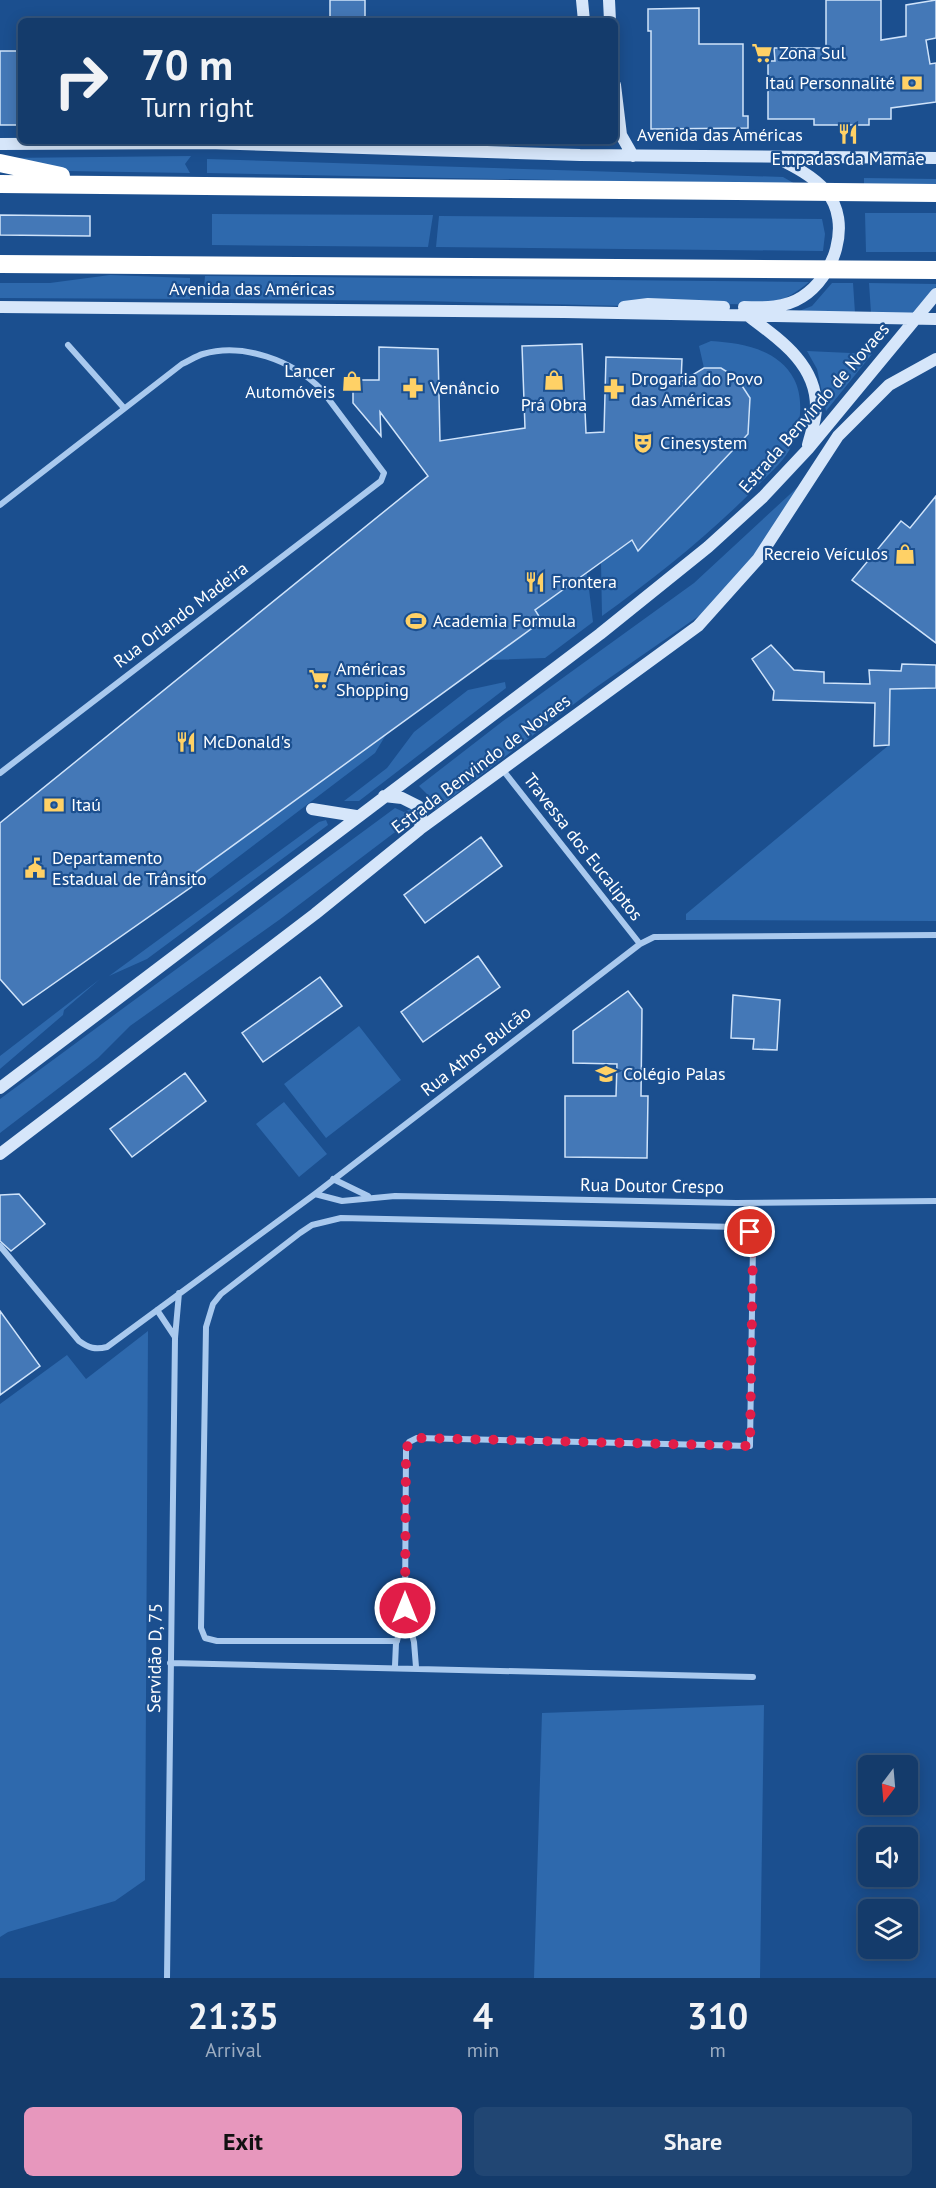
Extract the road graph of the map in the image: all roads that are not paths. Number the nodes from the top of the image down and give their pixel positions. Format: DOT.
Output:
graph roads {
  1 [pos="582,0"];
  2 [pos="609,0"];
  3 [pos="584,18"];
  4 [pos="610,18"];
  5 [pos="618,110"];
  6 [pos="0,144"];
  7 [pos="18,144"];
  8 [pos="242,144"];
  9 [pos="585,144"];
  10 [pos="580,154"];
  11 [pos="633,156"];
  12 [pos="775,156"];
  13 [pos="936,158"];
  14 [pos="0,163"];
  15 [pos="0,184"];
  16 [pos="98,185"];
  17 [pos="827,192"];
  18 [pos="936,193"];
  19 [pos="0,264"];
  20 [pos="828,268"];
  21 [pos="936,270"];
  22 [pos="936,294"];
  23 [pos="0,307"];
  24 [pos="609,313"];
  25 [pos="747,315"];
  26 [pos="915,319"];
  27 [pos="936,319"];
  28 [pos="68,345"];
  29 [pos="936,359"];
  30 [pos="124,408"];
  31 [pos="808,449"];
  32 [pos="0,505"];
  33 [pos="502,769"];
  34 [pos="0,773"];
  35 [pos="384,796"];
  36 [pos="312,809"];
  37 [pos="356,816"];
  38 [pos="420,830"];
  39 [pos="936,935"];
  40 [pos="640,944"];
  41 [pos="0,1088"];
  42 [pos="0,1154"];
  43 [pos="333,1179"];
  44 [pos="315,1194"];
  45 [pos="368,1196"];
  46 [pos="936,1201"];
  47 [pos="0,1246"];
  48 [pos="179,1293"];
  49 [pos="157,1310"];
  50 [pos="175,1338"];
  51 [pos="405,1608"];
  52 [pos="397,1641"];
  53 [pos="170,1663"];
  54 [pos="395,1666"];
  55 [pos="416,1667"];
  56 [pos="753,1677"];
  57 [pos="167,1978"];
  1 -- 3 [label="street"];
  2 -- 4 [label="street"];
  5 -- 11 [label="street"];
  6 -- 7 [label="street, Avenida das Américas"];
  8 -- 10 [label="street, Avenida das Américas"];
  9 -- 10 [label="street"];
  10 -- 11 [label="street, Avenida das Américas"];
  11 -- 12 [label="street, Avenida das Américas"];
  12 -- 13 [label="street, Avenida das Américas"];
  12 -- 17 [label="street"];
  14 -- 16 [label="highway"];
  15 -- 16 [label="highway"];
  16 -- 17 [label="highway"];
  17 -- 18 [label="highway"];
  17 -- 20 [label="street"];
  19 -- 20 [label="highway, Avenida das Américas"];
  20 -- 21 [label="highway, Avenida das Américas"];
  20 -- 24 [label="street"];
  22 -- 26 [label="street, Estrada Benvindo de Novaes"];
  23 -- 24 [label="street, Avenida das Américas"];
  24 -- 25 [label="street, Avenida das Américas"];
  25 -- 26 [label="street, Avenida das Américas"];
  25 -- 31 [label="street"];
  26 -- 27 [label="street, Avenida das Américas"];
  26 -- 31 [label="street, Estrada Benvindo de Novaes"];
  28 -- 30 [label="street"];
  29 -- 33 [label="street, Estrada Benvindo de Novaes"];
  30 -- 32 [label="street"];
  30 -- 34 [label="street, Rua Orlando Madeira"];
  31 -- 35 [label="street, Estrada Benvindo de Novaes"];
  33 -- 38 [label="street, Estrada Benvindo de Novaes"];
  33 -- 40 [label="street, Travessa dos Eucaliptos"];
  35 -- 37 [label="street, Estrada Benvindo de Novaes"];
  35 -- 38 [label="street"];
  36 -- 37 [label="street"];
  37 -- 41 [label="street, Estrada Benvindo de Novaes"];
  38 -- 42 [label="street, Estrada Benvindo de Novaes"];
  39 -- 40 [label="street, Rua Athos Bulcão"];
  40 -- 43 [label="street, Rua Athos Bulcão"];
  43 -- 44 [label="street, Rua Athos Bulcão"];
  43 -- 45 [label="street, Rua Doutor Crespo"];
  44 -- 45 [label="street, Rua Doutor Crespo"];
  44 -- 48 [label="street, Rua Athos Bulcão"];
  45 -- 46 [label="street, Rua Doutor Crespo"];
  47 -- 49 [label="street, Rua Athos Bulcão"];
  48 -- 49 [label="street, Rua Athos Bulcão"];
  48 -- 50 [label="street, Servidão D, 75"];
  49 -- 50 [label="street"];
  50 -- 53 [label="street, Servidão D, 75"];
  51 -- 52 [label="street"];
  51 -- 52 [label="street"];
  51 -- 55 [label="street"];
  52 -- 54 [label="street"];
  53 -- 54 [label="street"];
  53 -- 57 [label="street, Servidão D, 75"];
  54 -- 55 [label="street"];
  55 -- 56 [label="street"];
}
